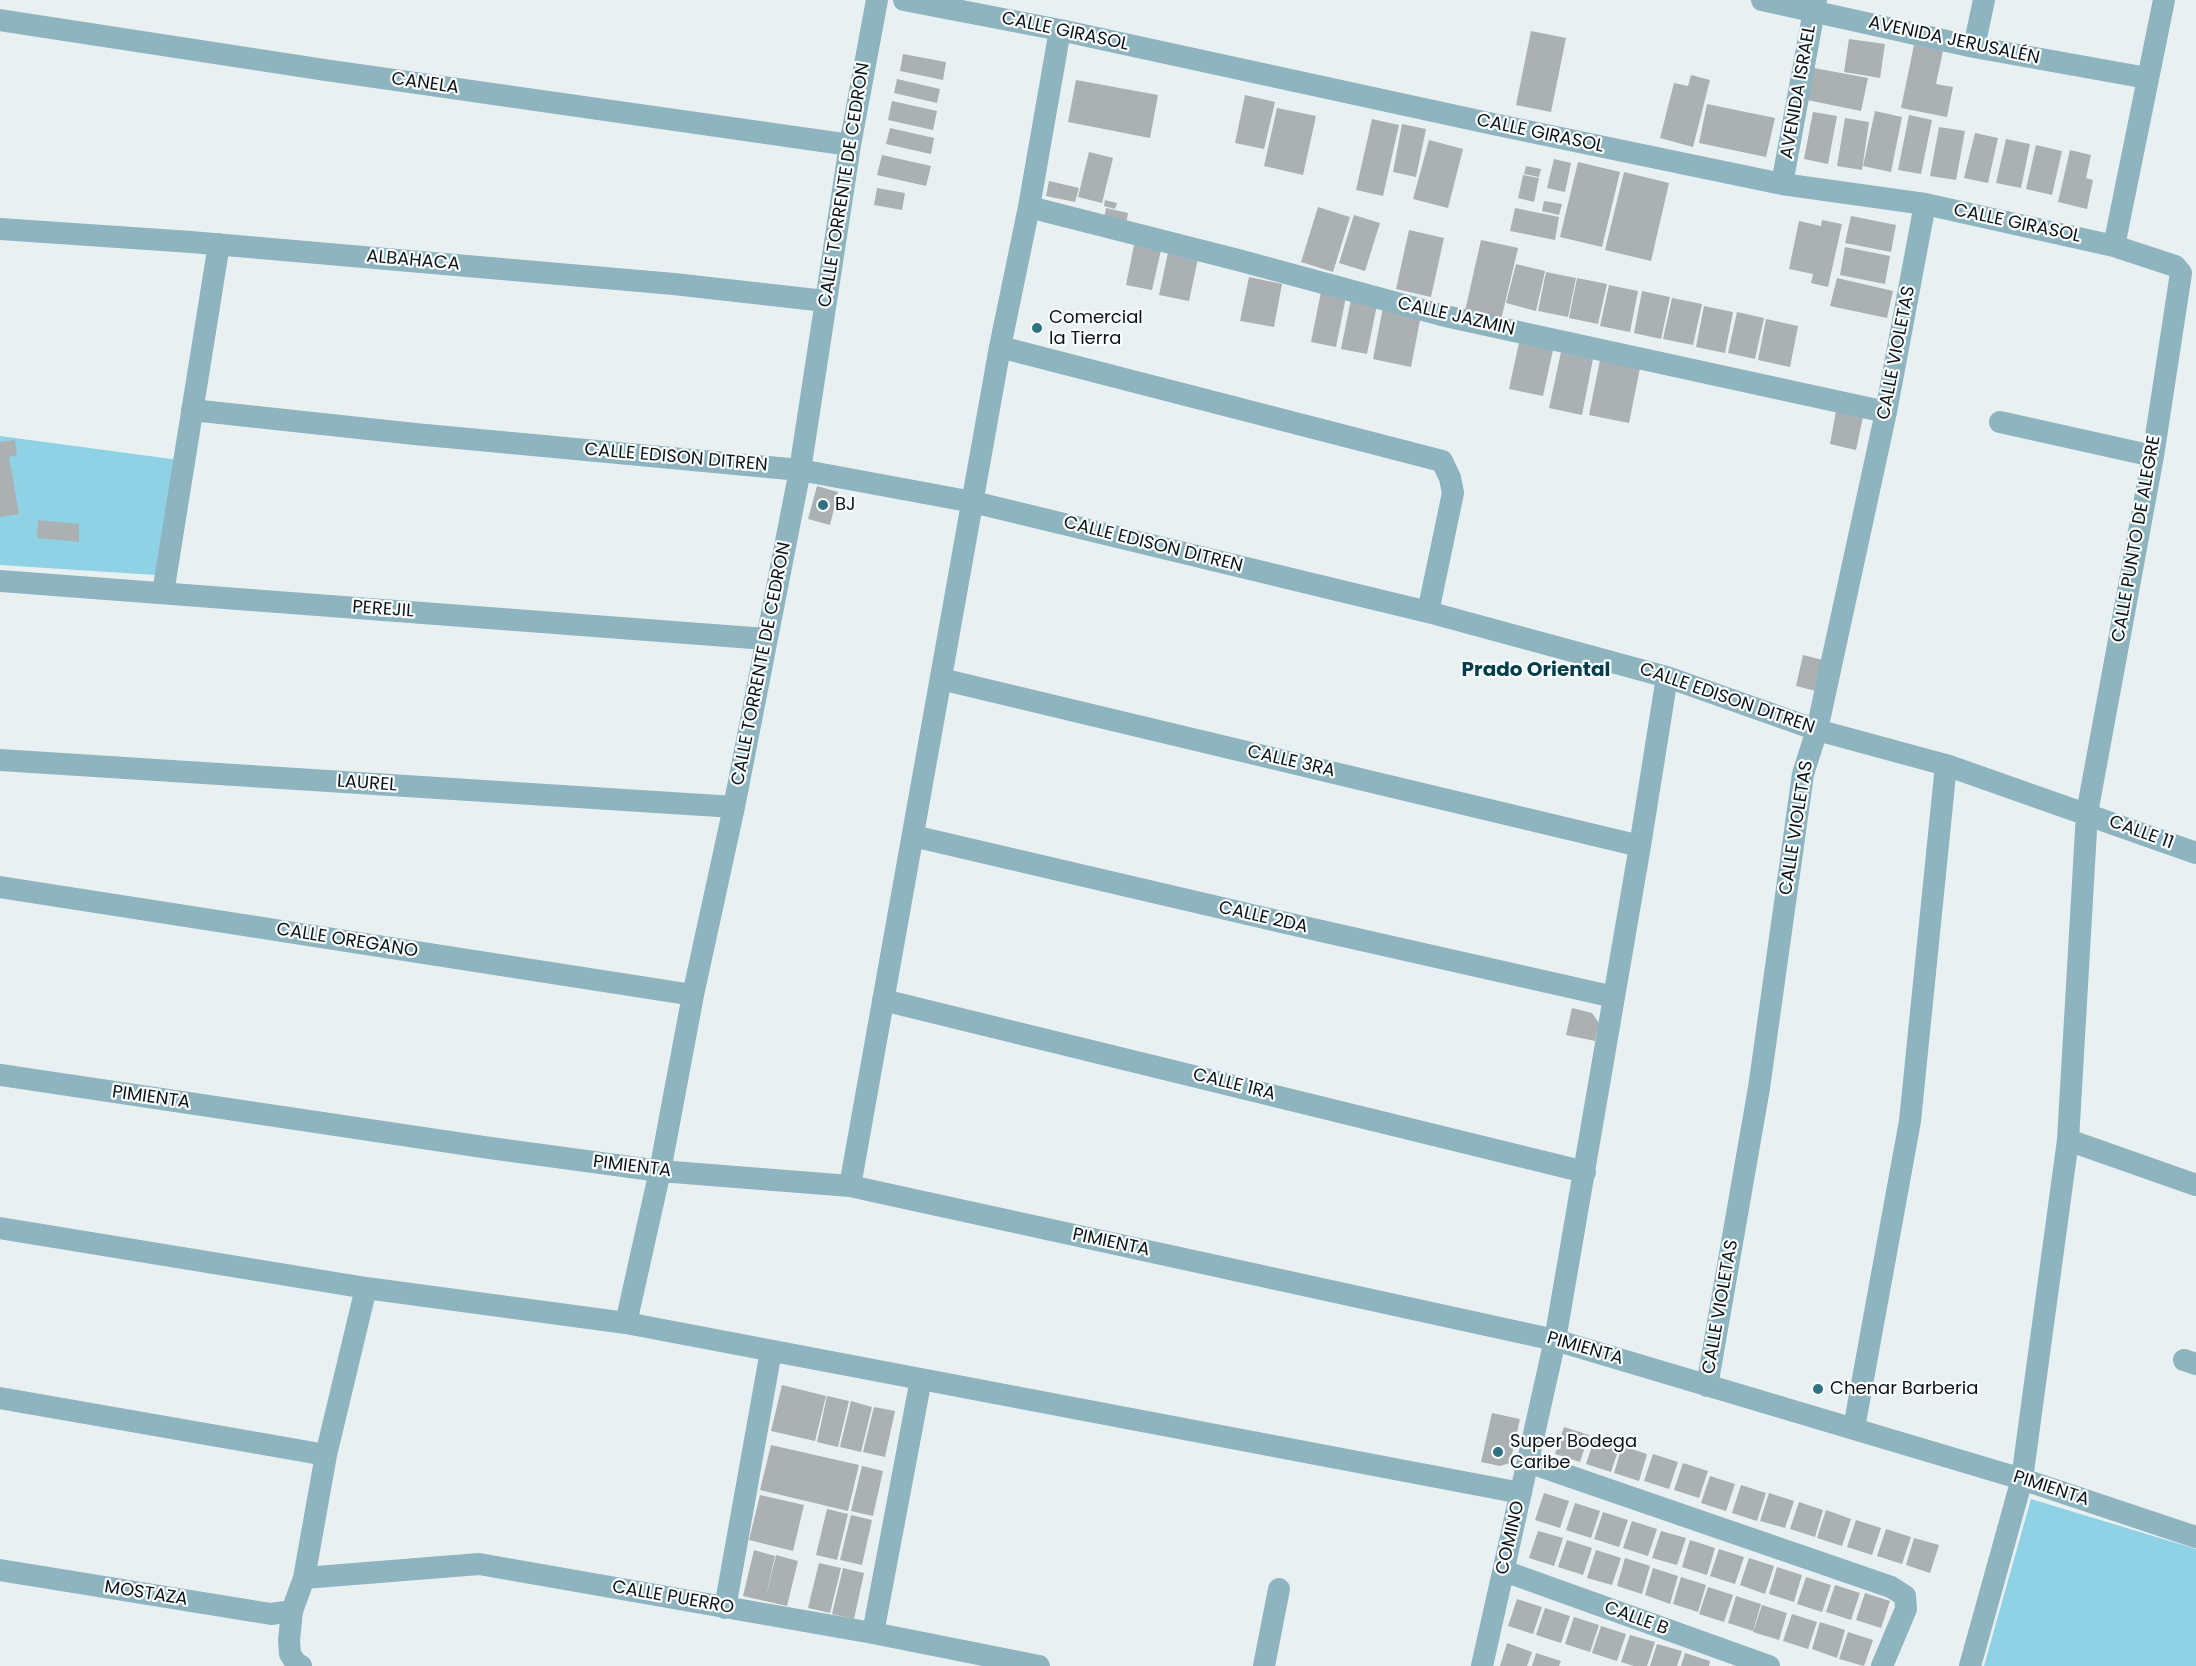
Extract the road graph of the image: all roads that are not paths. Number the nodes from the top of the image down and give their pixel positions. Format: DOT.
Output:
graph roads {
  1 [pos="877,0"];
  2 [pos="904,0"];
  3 [pos="1762,0"];
  4 [pos="1984,0"];
  5 [pos="2164,0"];
  6 [pos="1815,6"];
  7 [pos="0,20"];
  8 [pos="1060,30"];
  9 [pos="1974,47"];
  10 [pos="2147,78"];
  11 [pos="850,145"];
  12 [pos="1782,184"];
  13 [pos="1925,204"];
  14 [pos="1029,207"];
  15 [pos="0,229"];
  16 [pos="219,244"];
  17 [pos="2114,246"];
  18 [pos="2175,266"];
  19 [pos="825,301"];
  20 [pos="1000,347"];
  21 [pos="192,410"];
  22 [pos="1886,412"];
  23 [pos="2000,422"];
  24 [pos="2152,456"];
  25 [pos="800,470"];
  26 [pos="973,502"];
  27 [pos="0,580"];
  28 [pos="162,593"];
  29 [pos="1428,612"];
  30 [pos="766,639"];
  31 [pos="1667,677"];
  32 [pos="941,679"];
  33 [pos="1817,730"];
  34 [pos="0,760"];
  35 [pos="1946,765"];
  36 [pos="734,807"];
  37 [pos="2087,813"];
  38 [pos="913,836"];
  39 [pos="1640,846"];
  40 [pos="2196,853"];
  41 [pos="0,887"];
  42 [pos="693,995"];
  43 [pos="1614,997"];
  44 [pos="884,1000"];
  45 [pos="0,1075"];
  46 [pos="2068,1140"];
  47 [pos="660,1171"];
  48 [pos="1585,1172"];
  49 [pos="2196,1185"];
  50 [pos="850,1186"];
  51 [pos="0,1228"];
  52 [pos="366,1287"];
  53 [pos="626,1323"];
  54 [pos="1555,1340"];
  55 [pos="771,1351"];
  56 [pos="921,1379"];
  57 [pos="1707,1386"];
  58 [pos="0,1398"];
  59 [pos="1854,1428"];
  60 [pos="326,1455"];
  61 [pos="1528,1462"];
  62 [pos="2022,1479"];
  63 [pos="1521,1493"];
  64 [pos="2196,1537"];
  65 [pos="0,1570"];
  66 [pos="1504,1571"];
  67 [pos="304,1578"];
  68 [pos="1279,1589"];
  69 [pos="726,1608"];
  70 [pos="292,1611"];
  71 [pos="873,1633"];
  72 [pos="300,1666"];
  73 [pos="1039,1666"];
  74 [pos="1264,1666"];
  75 [pos="1482,1666"];
  76 [pos="1769,1666"];
  77 [pos="1882,1666"];
  78 [pos="1970,1666"];
  1 -- 11 [label="street, CALLE TORRENTE DE CEDRON"];
  2 -- 8 [label="street, CALLE GIRASOL"];
  3 -- 6 [label="street, AVENIDA JERUSALÉN"];
  4 -- 9 [label="street"];
  5 -- 10 [label="street"];
  6 -- 9 [label="street, AVENIDA JERUSALÉN"];
  6 -- 12 [label="street, AVENIDA ISRAEL"];
  7 -- 11 [label="street, CANELA"];
  8 -- 12 [label="street, CALLE GIRASOL"];
  8 -- 14 [label="street"];
  9 -- 10 [label="street, AVENIDA JERUSALÉN"];
  10 -- 17 [label="street"];
  11 -- 19 [label="street, CALLE TORRENTE DE CEDRON"];
  12 -- 13 [label="street, CALLE GIRASOL"];
  13 -- 17 [label="street, CALLE GIRASOL"];
  13 -- 22 [label="street, CALLE VIOLETAS"];
  14 -- 20 [label="street"];
  14 -- 22 [label="street, CALLE JAZMIN"];
  15 -- 16 [label="street, ALBAHACA"];
  16 -- 19 [label="street, ALBAHACA"];
  16 -- 21 [label="street"];
  17 -- 18 [label="street, CALLE GIRASOL"];
  18 -- 24 [label="street, CALLE PUNTO DE ALEGRE"];
  19 -- 25 [label="street, CALLE TORRENTE DE CEDRON"];
  20 -- 26 [label="street"];
  20 -- 29 [label="street"];
  21 -- 25 [label="street, CALLE EDISON DITREN"];
  21 -- 28 [label="street"];
  22 -- 33 [label="street, CALLE VIOLETAS"];
  23 -- 24 [label="street"];
  24 -- 37 [label="street, CALLE PUNTO DE ALEGRE"];
  25 -- 26 [label="street, CALLE EDISON DITREN"];
  25 -- 30 [label="street, CALLE TORRENTE DE CEDRON"];
  26 -- 29 [label="street, CALLE EDISON DITREN"];
  26 -- 32 [label="street"];
  27 -- 28 [label="street, PEREJIL"];
  28 -- 30 [label="street, PEREJIL"];
  29 -- 31 [label="street, CALLE EDISON DITREN"];
  30 -- 36 [label="street, CALLE TORRENTE DE CEDRON"];
  31 -- 33 [label="street, CALLE EDISON DITREN"];
  31 -- 39 [label="street, COMINO"];
  32 -- 38 [label="street"];
  32 -- 39 [label="street, CALLE 3RA"];
  33 -- 35 [label="street, CALLE EDISON DITREN"];
  33 -- 57 [label="street, CALLE VIOLETAS"];
  34 -- 36 [label="street, LAUREL"];
  35 -- 37 [label="street, CALLE EDISON DITREN"];
  35 -- 59 [label="street"];
  36 -- 42 [label="street, CALLE TORRENTE DE CEDRON"];
  37 -- 40 [label="street, CALLE 11"];
  37 -- 46 [label="street, CALLE PUNTO DE ALEGRE"];
  38 -- 43 [label="street, CALLE 2DA"];
  38 -- 44 [label="street"];
  39 -- 43 [label="street, COMINO"];
  41 -- 42 [label="street, CALLE OREGANO"];
  42 -- 47 [label="street, CALLE TORRENTE DE CEDRON"];
  43 -- 48 [label="street, COMINO"];
  44 -- 48 [label="street, CALLE 1RA"];
  44 -- 50 [label="street"];
  45 -- 47 [label="street, PIMIENTA"];
  46 -- 49 [label="street"];
  46 -- 62 [label="street, CALLE PUNTO DE ALEGRE"];
  47 -- 50 [label="street, PIMIENTA"];
  47 -- 53 [label="street, CALLE TORRENTE DE CEDRON"];
  48 -- 54 [label="street, COMINO"];
  50 -- 54 [label="street, PIMIENTA"];
  51 -- 52 [label="street"];
  52 -- 53 [label="street"];
  52 -- 60 [label="street"];
  53 -- 55 [label="street"];
  54 -- 57 [label="street, PIMIENTA"];
  54 -- 61 [label="street, COMINO"];
  55 -- 56 [label="street"];
  55 -- 69 [label="street"];
  56 -- 63 [label="street"];
  56 -- 71 [label="street"];
  57 -- 59 [label="street, PIMIENTA"];
  58 -- 60 [label="street"];
  59 -- 62 [label="street, PIMIENTA"];
  60 -- 67 [label="street"];
  61 -- 63 [label="street, COMINO"];
  61 -- 77 [label="street"];
  62 -- 64 [label="street, PIMIENTA"];
  62 -- 78 [label="street, CALLE PUNTO DE ALEGRE"];
  63 -- 66 [label="street, COMINO"];
  65 -- 70 [label="street, MOSTAZA"];
  66 -- 75 [label="street, COMINO"];
  66 -- 76 [label="street, CALLE B"];
  67 -- 69 [label="street, CALLE PUERRO"];
  67 -- 70 [label="street"];
  68 -- 74 [label="street"];
  69 -- 71 [label="street, CALLE PUERRO"];
  70 -- 72 [label="street"];
  71 -- 73 [label="street, CALLE PUERRO"];
}
